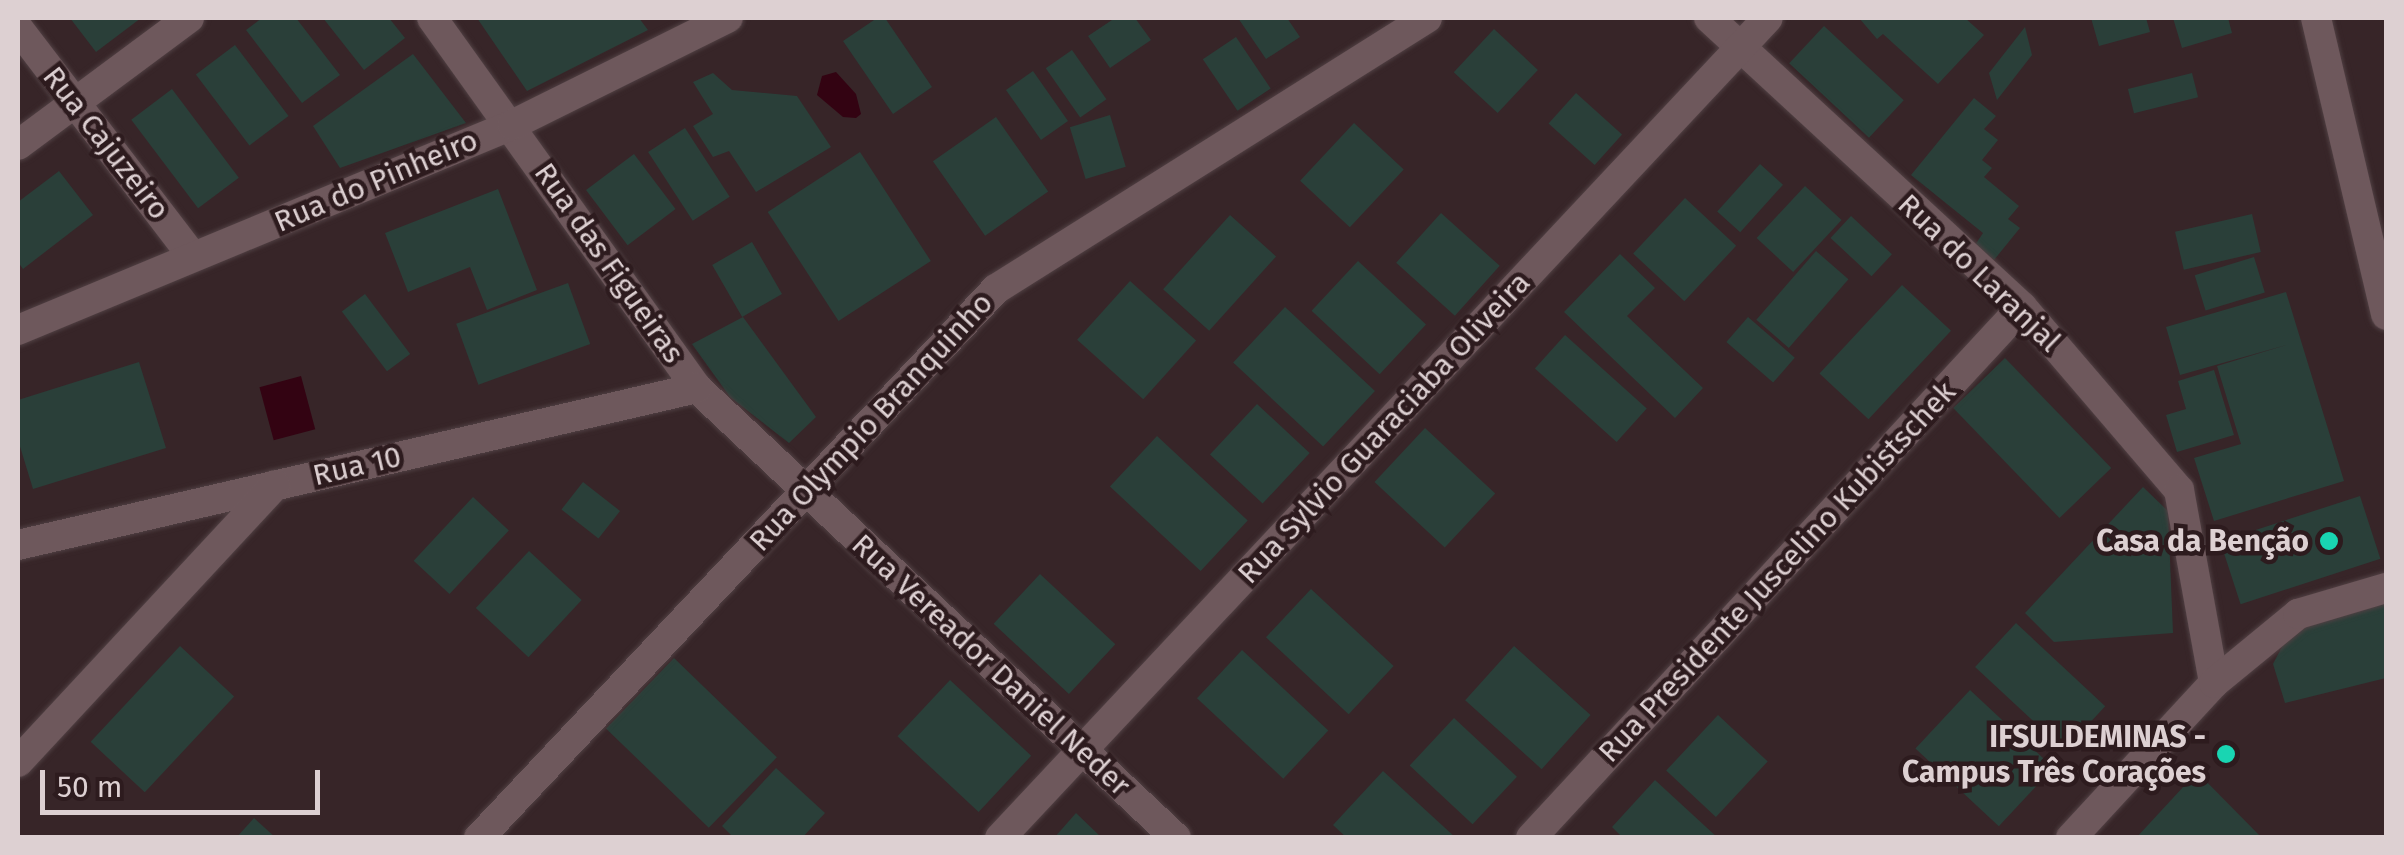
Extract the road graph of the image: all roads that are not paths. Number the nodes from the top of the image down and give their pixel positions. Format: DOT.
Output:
graph roads {
  1 [pos="189,18"];
  2 [pos="432,18"];
  3 [pos="728,18"];
  4 [pos="1426,18"];
  5 [pos="1708,18"];
  6 [pos="1768,18"];
  7 [pos="2316,18"];
  8 [pos="18,28"];
  9 [pos="1740,48"];
  10 [pos="75,103"];
  11 [pos="512,125"];
  12 [pos="18,146"];
  13 [pos="193,257"];
  14 [pos="2383,281"];
  15 [pos="2022,308"];
  16 [pos="2386,315"];
  17 [pos="18,330"];
  18 [pos="697,388"];
  19 [pos="275,485"];
  20 [pos="806,492"];
  21 [pos="18,545"];
  22 [pos="2386,588"];
  23 [pos="2214,682"];
  24 [pos="1082,750"];
  25 [pos="18,762"];
  26 [pos="479,838"];
  27 [pos="1000,838"];
  28 [pos="1176,838"];
  29 [pos="1531,838"];
  30 [pos="2072,838"];
  1 -- 10 [label="street"];
  2 -- 11 [label="street, Rua das Figueiras"];
  3 -- 11 [label="street, Rua do Pinheiro"];
  4 -- 20 [label="street, Rua Olympio Branquinho"];
  5 -- 9 [label="street, Rua do Laranjal"];
  6 -- 9 [label="street, Rua Sylvio Guaraciaba Oliveira"];
  7 -- 14 [label="street"];
  8 -- 10 [label="street, Rua Cajuzeiro"];
  9 -- 15 [label="street, Rua do Laranjal"];
  9 -- 24 [label="street, Rua Sylvio Guaraciaba Oliveira"];
  10 -- 12 [label="street"];
  10 -- 13 [label="street, Rua Cajuzeiro"];
  11 -- 13 [label="street, Rua do Pinheiro"];
  11 -- 18 [label="street, Rua das Figueiras"];
  13 -- 17 [label="street, Rua do Pinheiro"];
  14 -- 16 [label="street"];
  15 -- 23 [label="street, Rua do Laranjal"];
  15 -- 29 [label="street, Rua Presidente Juscelino Kubistschek"];
  18 -- 19 [label="street, Rua 10"];
  18 -- 20 [label="street, Rua das Figueiras"];
  19 -- 21 [label="street, Rua 10"];
  19 -- 25 [label="street"];
  20 -- 24 [label="street, Rua Vereador Daniel Neder"];
  20 -- 26 [label="street, Rua Olympio Branquinho"];
  22 -- 23 [label="street"];
  23 -- 30 [label="street"];
  24 -- 27 [label="street, Rua Sylvio Guaraciaba Oliveira"];
  24 -- 28 [label="street, Rua Vereador Daniel Neder"];
}
